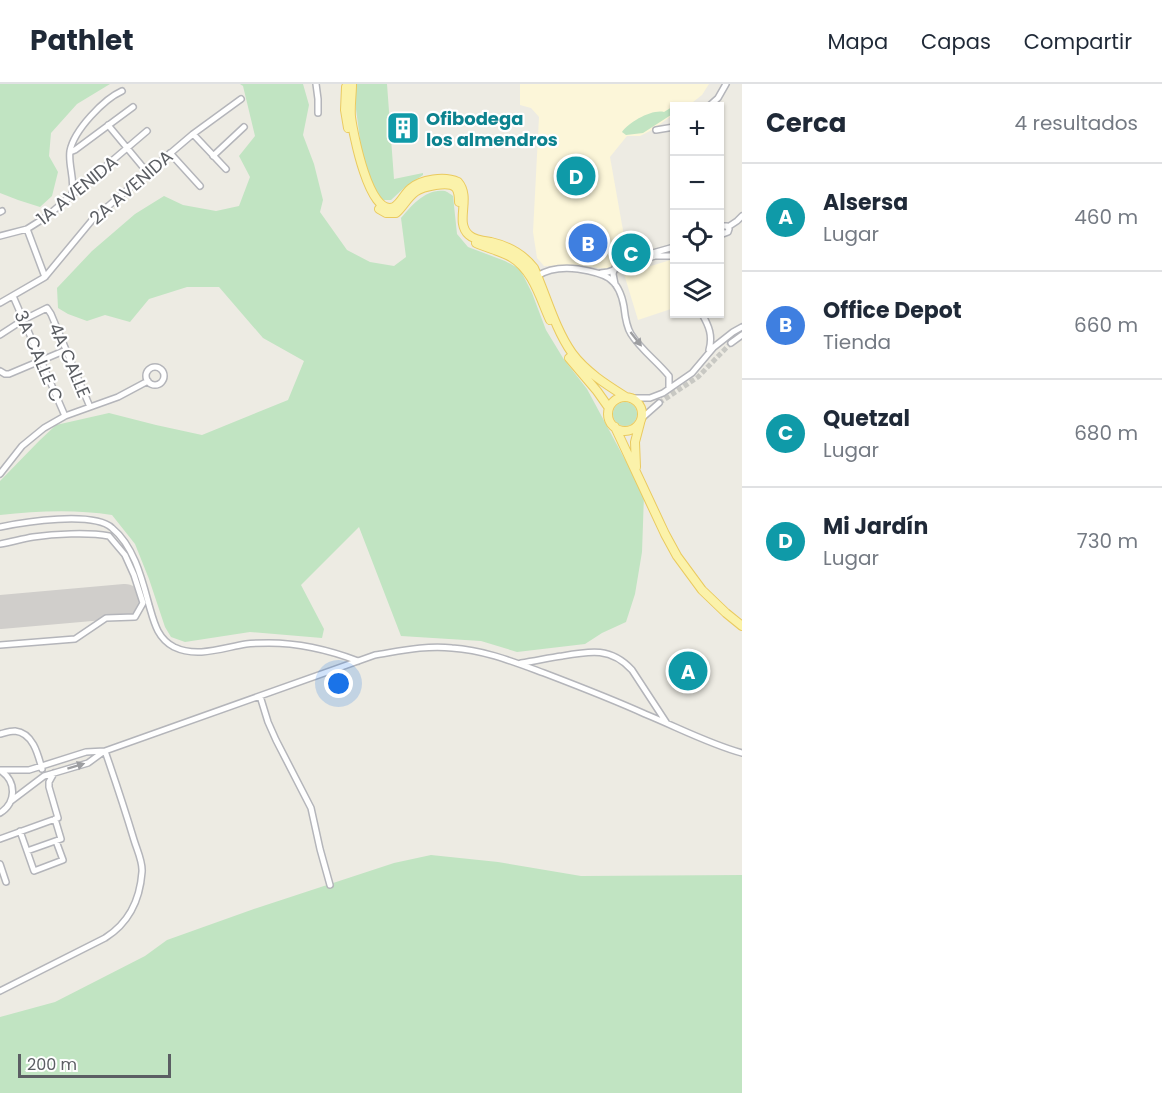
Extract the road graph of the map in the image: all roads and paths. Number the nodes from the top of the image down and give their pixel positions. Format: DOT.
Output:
graph roads {
  1 [pos="316,84"];
  2 [pos="346,84"];
  3 [pos="351,84"];
  4 [pos="726,84"];
  5 [pos="122,91"];
  6 [pos="241,99"];
  7 [pos="714,102"];
  8 [pos="133,107"];
  9 [pos="318,112"];
  10 [pos="108,125"];
  11 [pos="244,127"];
  12 [pos="670,128"];
  13 [pos="656,130"];
  14 [pos="147,131"];
  15 [pos="193,134"];
  16 [pos="128,149"];
  17 [pos="70,152"];
  18 [pos="170,153"];
  19 [pos="213,156"];
  20 [pos="226,169"];
  21 [pos="147,172"];
  22 [pos="200,186"];
  23 [pos="72,195"];
  24 [pos="742,216"];
  25 [pos="27,229"];
  26 [pos="724,232"];
  27 [pos="0,236"];
  28 [pos="640,249"];
  29 [pos="670,249"];
  30 [pos="621,255"];
  31 [pos="670,256"];
  32 [pos="638,261"];
  33 [pos="629,264"];
  34 [pos="614,270"];
  35 [pos="600,273"];
  36 [pos="537,276"];
  37 [pos="45,277"];
  38 [pos="615,285"];
  39 [pos="13,296"];
  40 [pos="0,303"];
  41 [pos="704,318"];
  42 [pos="23,320"];
  43 [pos="742,327"];
  44 [pos="0,334"];
  45 [pos="742,335"];
  46 [pos="731,343"];
  47 [pos="66,350"];
  48 [pos="707,354"];
  49 [pos="41,360"];
  50 [pos="2,373"];
  51 [pos="148,381"];
  52 [pos="669,388"];
  53 [pos="630,398"];
  54 [pos="647,399"];
  55 [pos="659,403"];
  56 [pos="90,407"];
  57 [pos="609,408"];
  58 [pos="649,411"];
  59 [pos="65,416"];
  60 [pos="641,420"];
  61 [pos="615,427"];
  62 [pos="0,474"];
  63 [pos="638,476"];
  64 [pos="0,527"];
  65 [pos="0,544"];
  66 [pos="742,626"];
  67 [pos="0,645"];
  68 [pos="358,661"];
  69 [pos="518,664"];
  70 [pos="260,696"];
  71 [pos="667,723"];
  72 [pos="0,734"];
  73 [pos="105,751"];
  74 [pos="742,753"];
  75 [pos="41,767"];
  76 [pos="0,770"];
  77 [pos="54,773"];
  78 [pos="44,776"];
  79 [pos="11,801"];
  80 [pos="0,813"];
  81 [pos="55,819"];
  82 [pos="20,831"];
  83 [pos="0,839"];
  84 [pos="56,841"];
  85 [pos="27,851"];
  86 [pos="61,861"];
  87 [pos="0,864"];
  88 [pos="64,867"];
  89 [pos="6,882"];
  90 [pos="330,885"];
  91 [pos="0,991"];
  1 -- 9 [label="street"];
  2 -- 57 [label="main road"];
  3 -- 36 [label="main road"];
  4 -- 7 [label="street"];
  5 -- 17 [label="street"];
  6 -- 15 [label="street, 2A AVENIDA"];
  8 -- 10 [label="street"];
  10 -- 16 [label="street"];
  10 -- 17 [label="street"];
  11 -- 19 [label="street"];
  12 -- 13 [label="street"];
  14 -- 16 [label="street, 1A AVENIDA"];
  15 -- 18 [label="street, 2A AVENIDA"];
  15 -- 19 [label="street"];
  16 -- 21 [label="street"];
  16 -- 23 [label="street, 1A AVENIDA"];
  17 -- 23 [label="street"];
  18 -- 21 [label="street, 2A AVENIDA"];
  18 -- 22 [label="street"];
  19 -- 20 [label="street"];
  21 -- 37 [label="street, 2A AVENIDA"];
  23 -- 25 [label="street, 1A AVENIDA"];
  24 -- 26 [label="street"];
  25 -- 27 [label="street, 1A AVENIDA"];
  25 -- 37 [label="street"];
  28 -- 29 [label="street"];
  28 -- 30 [label="street"];
  28 -- 32 [label="street"];
  30 -- 33 [label="street"];
  30 -- 34 [label="street"];
  31 -- 32 [label="street"];
  32 -- 33 [label="street"];
  33 -- 34 [label="street"];
  34 -- 35 [label="street"];
  34 -- 38 [label="street"];
  35 -- 36 [label="street"];
  35 -- 38 [label="street"];
  36 -- 53 [label="main road"];
  37 -- 39 [label="street, 2A AVENIDA"];
  38 -- 52 [label="street, one-way"];
  39 -- 40 [label="street, 2A AVENIDA"];
  39 -- 42 [label="street, 3A CALLE C"];
  41 -- 48 [label="street"];
  42 -- 44 [label="street"];
  42 -- 47 [label="street, 4A CALLE"];
  42 -- 49 [label="street, 3A CALLE C"];
  43 -- 48 [label="street"];
  45 -- 46 [label="street"];
  47 -- 49 [label="street"];
  47 -- 56 [label="street, 4A CALLE"];
  48 -- 52 [label="street"];
  49 -- 50 [label="street"];
  49 -- 59 [label="street, 3A CALLE C"];
  51 -- 56 [label="street"];
  52 -- 54 [label="street"];
  53 -- 54 [label="street"];
  53 -- 57 [label="main road"];
  53 -- 60 [label="main road"];
  54 -- 58 [label="street"];
  55 -- 58 [label="street"];
  56 -- 59 [label="street"];
  57 -- 61 [label="main road"];
  58 -- 60 [label="street"];
  59 -- 62 [label="street"];
  60 -- 61 [label="main road"];
  60 -- 63 [label="main road"];
  61 -- 63 [label="main road"];
  63 -- 66 [label="main road"];
  64 -- 68 [label="street"];
  65 -- 67 [label="street"];
  68 -- 69 [label="street"];
  68 -- 70 [label="street"];
  69 -- 71 [label="street"];
  69 -- 71 [label="street"];
  70 -- 73 [label="street"];
  70 -- 90 [label="street"];
  71 -- 74 [label="street"];
  72 -- 75 [label="street"];
  73 -- 75 [label="street"];
  77 -- 73 [label="street, one-way"];
  73 -- 91 [label="street"];
  75 -- 76 [label="street"];
  75 -- 78 [label="street"];
  76 -- 79 [label="street"];
  77 -- 78 [label="street"];
  77 -- 81 [label="street"];
  78 -- 79 [label="street"];
  79 -- 80 [label="street"];
  81 -- 82 [label="street"];
  81 -- 84 [label="street"];
  82 -- 83 [label="street"];
  82 -- 85 [label="street"];
  84 -- 85 [label="street"];
  84 -- 86 [label="street"];
  85 -- 86 [label="street"];
  86 -- 88 [label="street"];
  87 -- 89 [label="street"];
}
